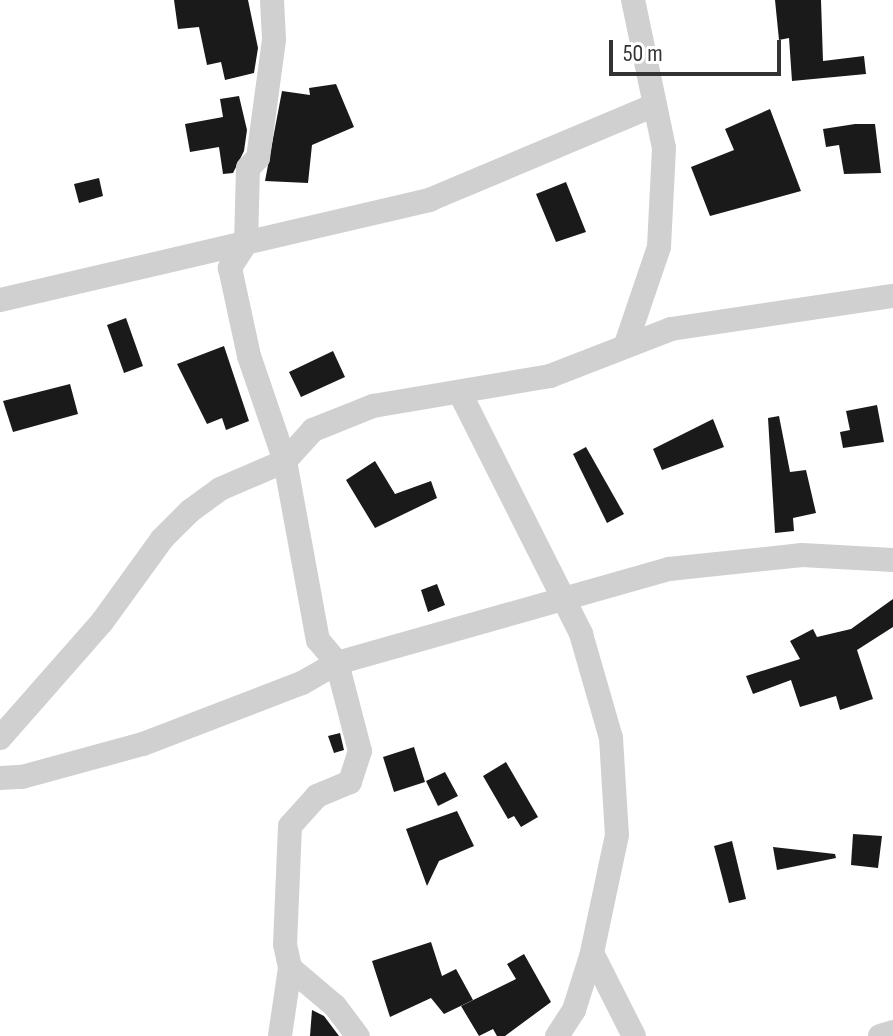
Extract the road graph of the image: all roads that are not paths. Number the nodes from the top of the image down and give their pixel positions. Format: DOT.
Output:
graph roads {
  1 [pos="272,0"];
  2 [pos="656,0"];
  3 [pos="634,7"];
  4 [pos="655,105"];
  5 [pos="246,243"];
  6 [pos="893,296"];
  7 [pos="0,300"];
  8 [pos="626,344"];
  9 [pos="460,393"];
  10 [pos="285,461"];
  11 [pos="893,560"];
  12 [pos="562,598"];
  13 [pos="337,663"];
  14 [pos="0,738"];
  15 [pos="0,778"];
  16 [pos="592,953"];
  17 [pos="290,968"];
  18 [pos="893,1032"];
  19 [pos="280,1036"];
  20 [pos="358,1036"];
  21 [pos="557,1036"];
  22 [pos="634,1036"];
  23 [pos="880,1036"];
  1 -- 5 [label="street"];
  2 -- 3 [label="street"];
  3 -- 4 [label="street"];
  4 -- 5 [label="street"];
  4 -- 8 [label="street"];
  5 -- 7 [label="street"];
  5 -- 10 [label="street"];
  6 -- 8 [label="street"];
  8 -- 9 [label="street"];
  9 -- 10 [label="street"];
  9 -- 12 [label="street"];
  10 -- 13 [label="street"];
  10 -- 14 [label="street"];
  11 -- 12 [label="street"];
  12 -- 13 [label="street"];
  12 -- 16 [label="street"];
  13 -- 15 [label="street"];
  13 -- 17 [label="street"];
  16 -- 21 [label="street"];
  16 -- 22 [label="street"];
  17 -- 19 [label="street"];
  17 -- 20 [label="street"];
  18 -- 23 [label="street"];
}
